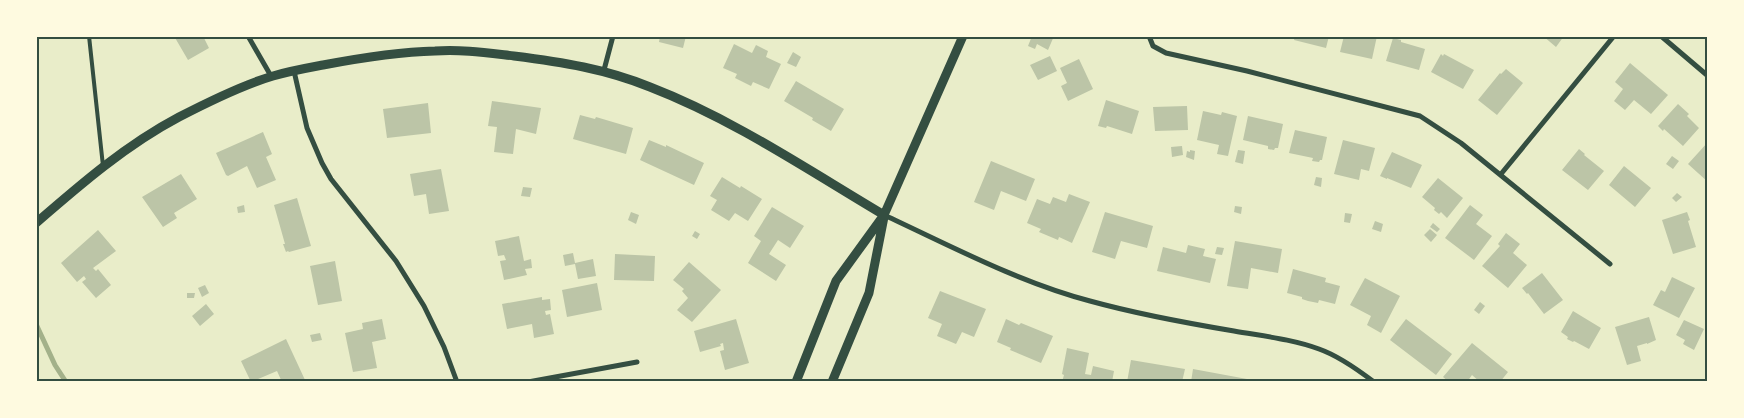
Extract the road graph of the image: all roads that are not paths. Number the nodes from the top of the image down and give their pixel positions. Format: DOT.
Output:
graph roads {
  1 [pos="89,36"];
  2 [pos="248,36"];
  3 [pos="613,36"];
  4 [pos="963,36"];
  5 [pos="1149,36"];
  6 [pos="1614,36"];
  7 [pos="1662,36"];
  8 [pos="604,70"];
  9 [pos="294,71"];
  10 [pos="271,76"];
  11 [pos="1708,76"];
  12 [pos="103,166"];
  13 [pos="1501,174"];
  14 [pos="884,215"];
  15 [pos="36,223"];
  16 [pos="1610,264"];
  17 [pos="637,362"];
  18 [pos="457,382"];
  19 [pos="528,382"];
  20 [pos="796,382"];
  21 [pos="832,382"];
  22 [pos="1374,382"];
  1 -- 12 [label="lane"];
  2 -- 10 [label="street"];
  3 -- 8 [label="street"];
  4 -- 14 [label="street"];
  5 -- 13 [label="street"];
  6 -- 13 [label="street"];
  7 -- 11 [label="street"];
  8 -- 9 [label="street"];
  8 -- 14 [label="street"];
  9 -- 10 [label="street"];
  9 -- 18 [label="street"];
  10 -- 12 [label="street"];
  12 -- 15 [label="street"];
  13 -- 16 [label="street"];
  14 -- 20 [label="street"];
  14 -- 21 [label="street"];
  14 -- 22 [label="street"];
  17 -- 19 [label="street"];
}
